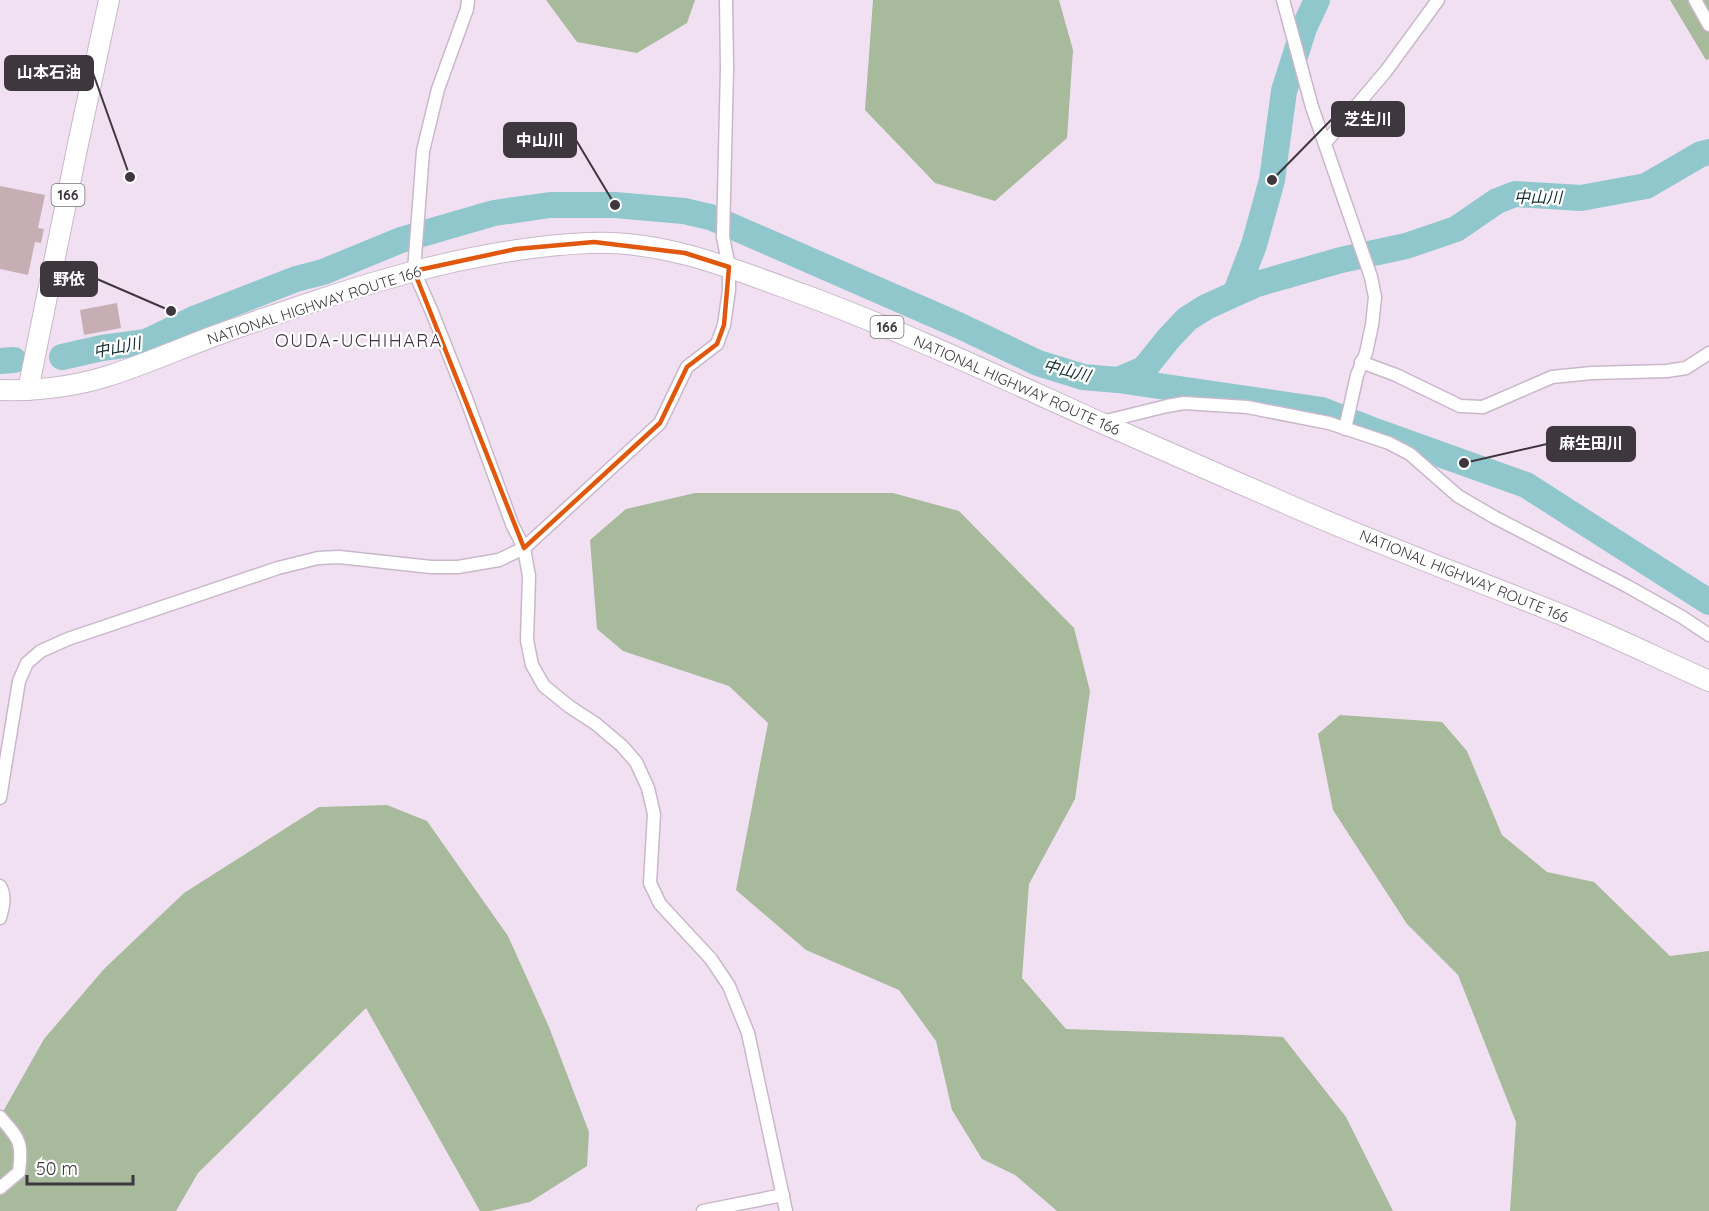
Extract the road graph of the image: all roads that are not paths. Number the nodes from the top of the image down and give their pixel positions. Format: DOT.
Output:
graph roads {
  1 [pos="109,0"];
  2 [pos="468,0"];
  3 [pos="726,0"];
  4 [pos="1283,0"];
  5 [pos="1438,0"];
  6 [pos="1695,0"];
  7 [pos="1709,25"];
  8 [pos="1325,143"];
  9 [pos="729,267"];
  10 [pos="414,271"];
  11 [pos="1709,353"];
  12 [pos="1361,362"];
  13 [pos="0,390"];
  14 [pos="28,390"];
  15 [pos="1102,423"];
  16 [pos="1345,429"];
  17 [pos="524,548"];
  18 [pos="1709,635"];
  19 [pos="1709,681"];
  20 [pos="6,723"];
  21 [pos="0,798"];
  22 [pos="0,886"];
  23 [pos="0,918"];
  24 [pos="0,1117"];
  25 [pos="0,1188"];
  26 [pos="783,1195"];
  27 [pos="703,1211"];
  28 [pos="786,1211"];
  1 -- 14 [label="highway, 166"];
  2 -- 10 [label="street"];
  3 -- 9 [label="street"];
  4 -- 8 [label="street"];
  5 -- 8 [label="street"];
  6 -- 7 [label="street"];
  8 -- 12 [label="street"];
  9 -- 10 [label="highway, NATIONAL HIGHWAY ROUTE 166 / 166"];
  9 -- 15 [label="highway, NATIONAL HIGHWAY ROUTE 166 / 166"];
  9 -- 17 [label="street"];
  10 -- 14 [label="highway, NATIONAL HIGHWAY ROUTE 166 / 166"];
  10 -- 17 [label="street"];
  11 -- 12 [label="street"];
  12 -- 16 [label="street"];
  13 -- 14 [label="highway, NATIONAL HIGHWAY ROUTE 166"];
  15 -- 16 [label="street"];
  15 -- 19 [label="highway, NATIONAL HIGHWAY ROUTE 166 / 166"];
  16 -- 18 [label="street"];
  17 -- 20 [label="street"];
  17 -- 26 [label="street"];
  20 -- 21 [label="street"];
  22 -- 23 [label="street"];
  24 -- 25 [label="street"];
  26 -- 27 [label="street"];
  26 -- 28 [label="street"];
}
